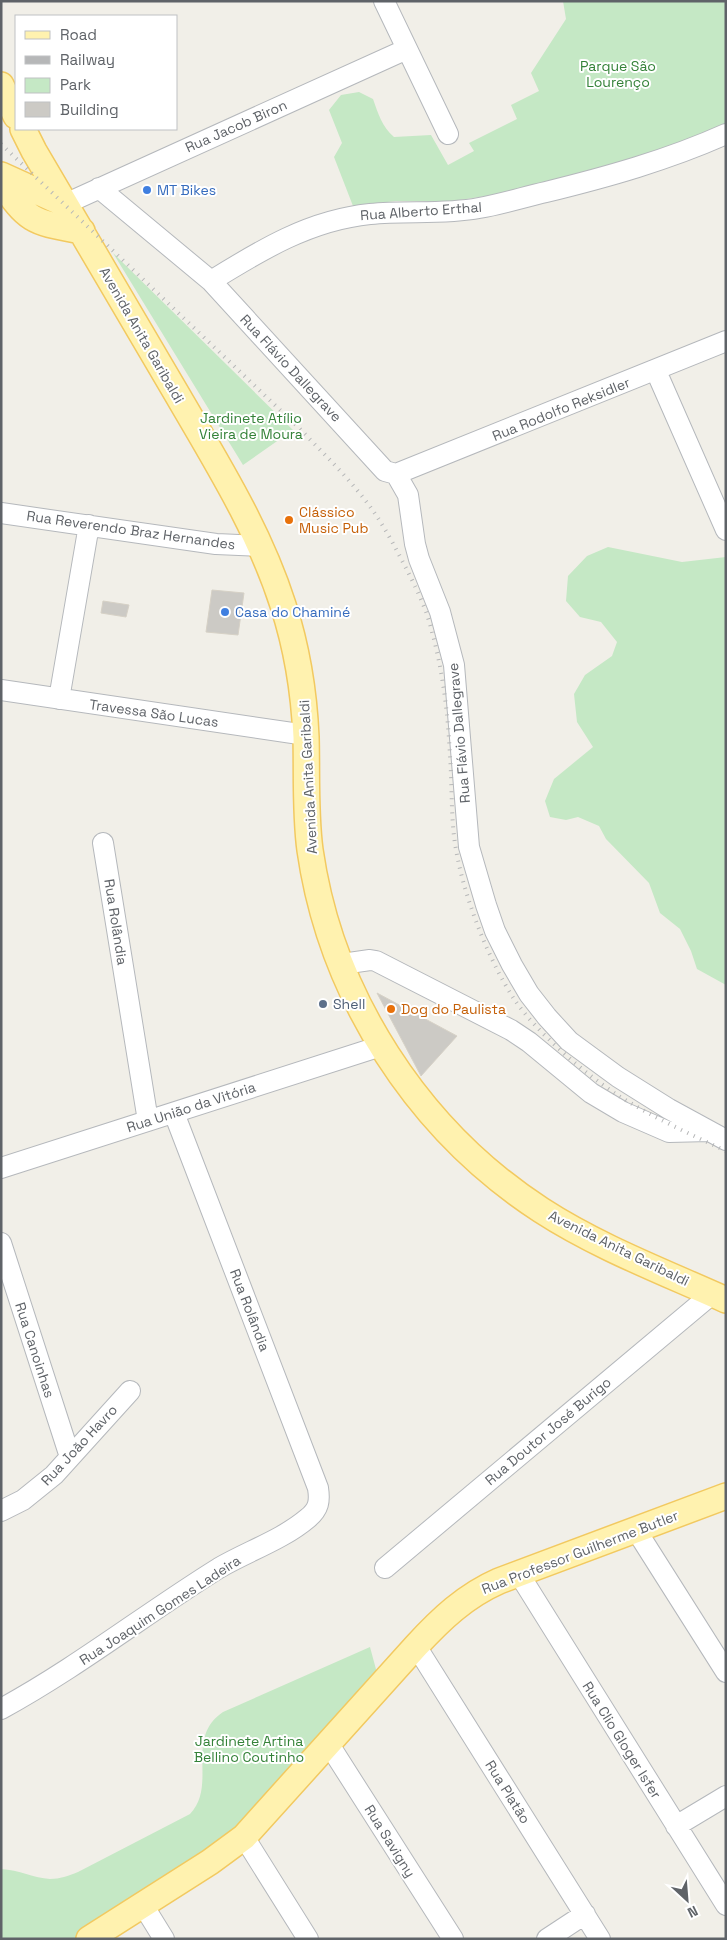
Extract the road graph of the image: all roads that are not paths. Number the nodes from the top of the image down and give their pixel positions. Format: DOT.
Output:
graph roads {
  1 [pos="384,1"];
  2 [pos="407,49"];
  3 [pos="1,85"];
  4 [pos="15,114"];
  5 [pos="24,130"];
  6 [pos="448,134"];
  7 [pos="726,134"];
  8 [pos="34,151"];
  9 [pos="5,179"];
  10 [pos="99,188"];
  11 [pos="65,204"];
  12 [pos="82,231"];
  13 [pos="211,281"];
  14 [pos="726,341"];
  15 [pos="656,371"];
  16 [pos="396,474"];
  17 [pos="1,513"];
  18 [pos="89,525"];
  19 [pos="726,530"];
  20 [pos="262,546"];
  21 [pos="1,690"];
  22 [pos="60,699"];
  23 [pos="306,735"];
  24 [pos="103,843"];
  25 [pos="342,964"];
  26 [pos="382,1046"];
  27 [pos="174,1113"];
  28 [pos="148,1121"];
  29 [pos="717,1135"];
  30 [pos="1,1168"];
  31 [pos="1,1243"];
  32 [pos="719,1297"];
  33 [pos="130,1391"];
  34 [pos="70,1456"];
  35 [pos="726,1496"];
  36 [pos="317,1509"];
  37 [pos="1,1512"];
  38 [pos="636,1530"];
  39 [pos="385,1568"];
  40 [pos="519,1574"];
  41 [pos="416,1646"];
  42 [pos="726,1672"];
  43 [pos="1,1709"];
  44 [pos="328,1743"];
  45 [pos="726,1796"];
  46 [pos="676,1826"];
  47 [pos="244,1837"];
  48 [pos="143,1905"];
  49 [pos="726,1906"];
  50 [pos="585,1914"];
  51 [pos="88,1939"];
  52 [pos="164,1939"];
  53 [pos="308,1939"];
  54 [pos="452,1939"];
  55 [pos="547,1939"];
  56 [pos="600,1939"];
  1 -- 2 [label="street"];
  2 -- 6 [label="street"];
  2 -- 10 [label="street, Rua Jacob Biron"];
  3 -- 4 [label="main road"];
  5 -- 8 [label="main road, Avenida Anita Garibaldi"];
  7 -- 13 [label="street, Rua Alberto Erthal"];
  8 -- 9 [label="main road"];
  8 -- 11 [label="main road, Avenida Anita Garibaldi"];
  9 -- 11 [label="main road"];
  9 -- 12 [label="main road"];
  10 -- 11 [label="street, Rua Jacob Biron"];
  10 -- 13 [label="street, Rua Flávio Dallegrave"];
  11 -- 12 [label="main road, Avenida Anita Garibaldi"];
  12 -- 20 [label="main road, Avenida Anita Garibaldi"];
  13 -- 16 [label="street, Rua Flávio Dallegrave"];
  14 -- 15 [label="street, Rua Rodolfo Reksidler"];
  15 -- 16 [label="street, Rua Rodolfo Reksidler"];
  15 -- 19 [label="street"];
  16 -- 29 [label="street, Rua Flávio Dallegrave"];
  17 -- 18 [label="street, Rua Reverendo Braz Hernandes"];
  18 -- 20 [label="street, Rua Reverendo Braz Hernandes"];
  18 -- 22 [label="street"];
  20 -- 23 [label="main road, Avenida Anita Garibaldi"];
  21 -- 22 [label="street, Travessa São Lucas"];
  22 -- 23 [label="street, Travessa São Lucas"];
  23 -- 25 [label="main road, Avenida Anita Garibaldi"];
  24 -- 28 [label="street, Rua Rolândia"];
  25 -- 26 [label="main road, Avenida Anita Garibaldi"];
  25 -- 29 [label="street"];
  26 -- 27 [label="street, Rua União da Vitória"];
  26 -- 32 [label="main road, Avenida Anita Garibaldi"];
  27 -- 28 [label="street, Rua União da Vitória"];
  27 -- 36 [label="street, Rua Rolândia"];
  28 -- 30 [label="street, Rua União da Vitória"];
  31 -- 34 [label="street, Rua Canoinhas"];
  32 -- 39 [label="street, Rua Doutor José Burigo"];
  33 -- 34 [label="street, Rua João Havro"];
  34 -- 37 [label="street, Rua João Havro"];
  35 -- 38 [label="main road, Rua Professor Guilherme Butler"];
  36 -- 43 [label="street, Rua Joaquim Gomes Ladeira"];
  38 -- 40 [label="main road, Rua Professor Guilherme Butler"];
  38 -- 42 [label="street"];
  40 -- 41 [label="main road, Rua Professor Guilherme Butler"];
  40 -- 46 [label="street, Rua Clio Gloger Isfer"];
  41 -- 44 [label="main road, Rua Professor Guilherme Butler"];
  41 -- 50 [label="street, Rua Platão"];
  44 -- 47 [label="main road, Rua Professor Guilherme Butler"];
  44 -- 54 [label="street, Rua Savigny"];
  45 -- 46 [label="street"];
  46 -- 49 [label="street, Rua Clio Gloger Isfer"];
  47 -- 48 [label="main road, Rua Professor Guilherme Butler"];
  47 -- 53 [label="street"];
  48 -- 51 [label="main road, Rua Professor Guilherme Butler"];
  48 -- 52 [label="street"];
  50 -- 55 [label="street"];
  50 -- 56 [label="street, Rua Platão"];
}
